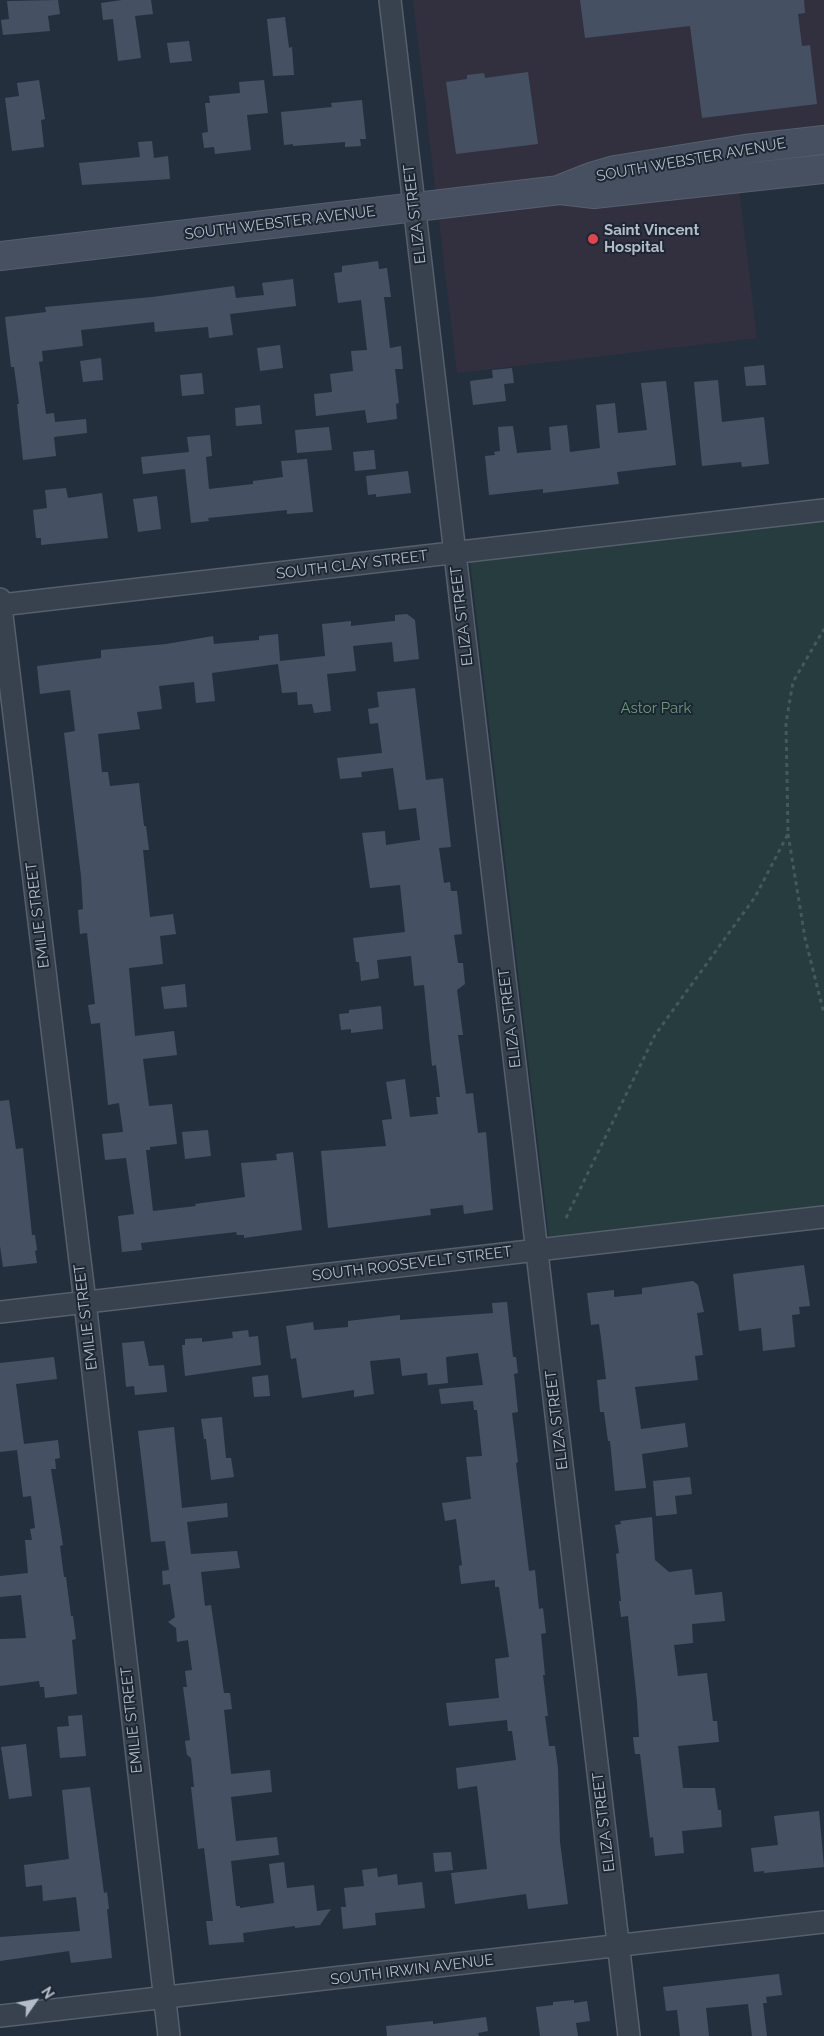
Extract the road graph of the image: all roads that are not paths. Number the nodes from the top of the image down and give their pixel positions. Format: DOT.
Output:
graph roads {
  1 [pos="390,0"];
  2 [pos="824,140"];
  3 [pos="824,169"];
  4 [pos="560,190"];
  5 [pos="415,207"];
  6 [pos="0,256"];
  7 [pos="824,510"];
  8 [pos="455,553"];
  9 [pos="0,603"];
  10 [pos="824,1217"];
  11 [pos="537,1249"];
  12 [pos="85,1302"];
  13 [pos="0,1312"];
  14 [pos="824,1922"];
  15 [pos="619,1946"];
  16 [pos="164,1998"];
  17 [pos="0,2016"];
  18 [pos="169,2036"];
  19 [pos="629,2036"];
  1 -- 5 [label="street, ELIZA STREET"];
  2 -- 4 [label="main road, SOUTH WEBSTER AVENUE"];
  3 -- 4 [label="main road, SOUTH WEBSTER AVENUE"];
  4 -- 5 [label="main road, SOUTH WEBSTER AVENUE"];
  5 -- 6 [label="main road, SOUTH WEBSTER AVENUE"];
  5 -- 8 [label="street, ELIZA STREET"];
  7 -- 8 [label="street, SOUTH CLAY STREET"];
  8 -- 9 [label="street, SOUTH CLAY STREET"];
  8 -- 11 [label="street, ELIZA STREET"];
  9 -- 12 [label="street, EMILIE STREET"];
  10 -- 11 [label="street, SOUTH ROOSEVELT STREET"];
  11 -- 12 [label="street, SOUTH ROOSEVELT STREET"];
  11 -- 15 [label="street, ELIZA STREET"];
  12 -- 13 [label="street, SOUTH ROOSEVELT STREET"];
  12 -- 16 [label="street, EMILIE STREET"];
  14 -- 15 [label="street, SOUTH IRWIN AVENUE"];
  15 -- 16 [label="street, SOUTH IRWIN AVENUE"];
  15 -- 19 [label="street, ELIZA STREET"];
  16 -- 17 [label="street, SOUTH IRWIN AVENUE"];
  16 -- 18 [label="street, EMILIE STREET"];
}
